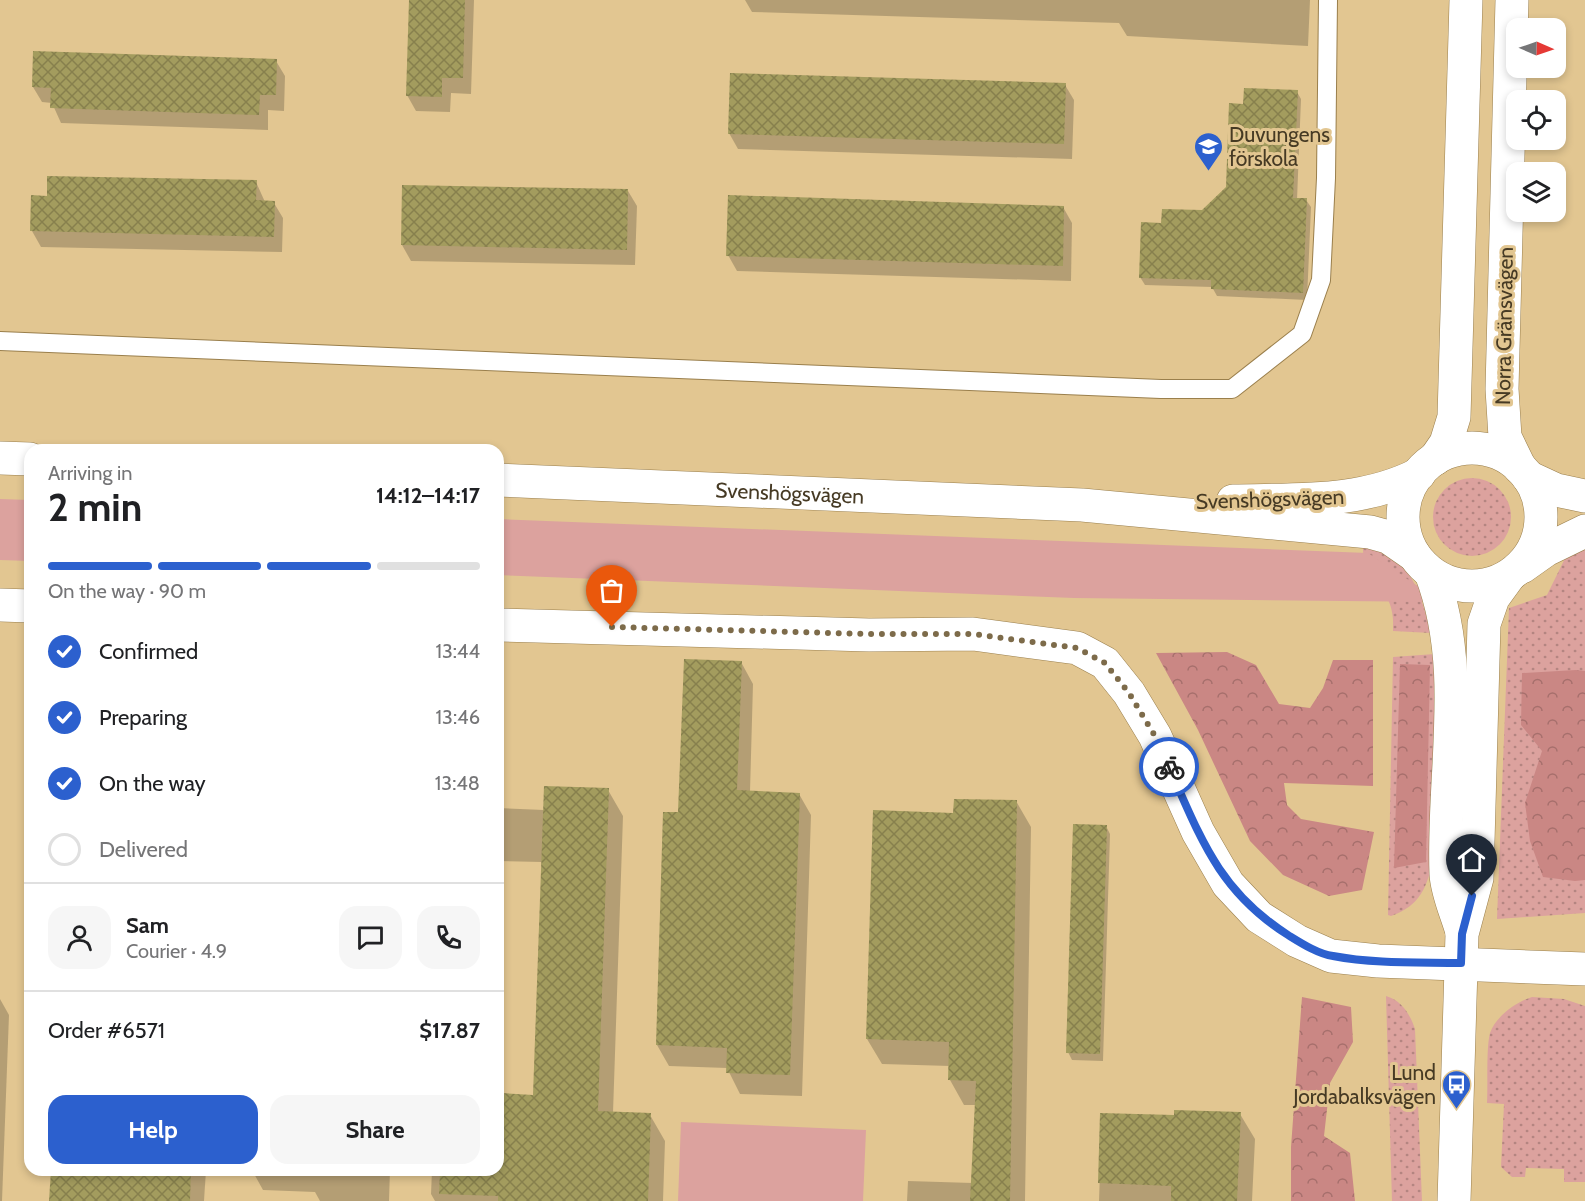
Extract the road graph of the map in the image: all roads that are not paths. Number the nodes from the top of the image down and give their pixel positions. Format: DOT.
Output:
graph roads {
  1 [pos="1328,0"];
  2 [pos="1466,0"];
  3 [pos="1512,0"];
  4 [pos="0,341"];
  5 [pos="0,458"];
  6 [pos="24,459"];
  7 [pos="1426,467"];
  8 [pos="1524,473"];
  9 [pos="504,480"];
  10 [pos="1585,496"];
  11 [pos="1082,505"];
  12 [pos="1585,531"];
  13 [pos="1422,564"];
  14 [pos="1512,573"];
  15 [pos="0,605"];
  16 [pos="24,606"];
  17 [pos="504,625"];
  18 [pos="1462,948"];
  19 [pos="1585,969"];
  20 [pos="1454,1201"];
  1 -- 4 [label="lane"];
  2 -- 7 [label="street"];
  3 -- 8 [label="street, Norra Gränsvägen"];
  5 -- 6 [label="street"];
  7 -- 8 [label="street, Svenshögsvägen"];
  7 -- 11 [label="street, Svenshögsvägen"];
  7 -- 13 [label="street"];
  8 -- 10 [label="street, Svenshögsvägen"];
  8 -- 14 [label="street"];
  9 -- 11 [label="street, Svenshögsvägen"];
  11 -- 13 [label="street, Svenshögsvägen"];
  12 -- 14 [label="street, Svenshögsvägen"];
  13 -- 14 [label="street, Svenshögsvägen"];
  13 -- 18 [label="street"];
  14 -- 18 [label="street"];
  15 -- 16 [label="street"];
  17 -- 18 [label="street"];
  18 -- 19 [label="street"];
  18 -- 20 [label="street"];
}
